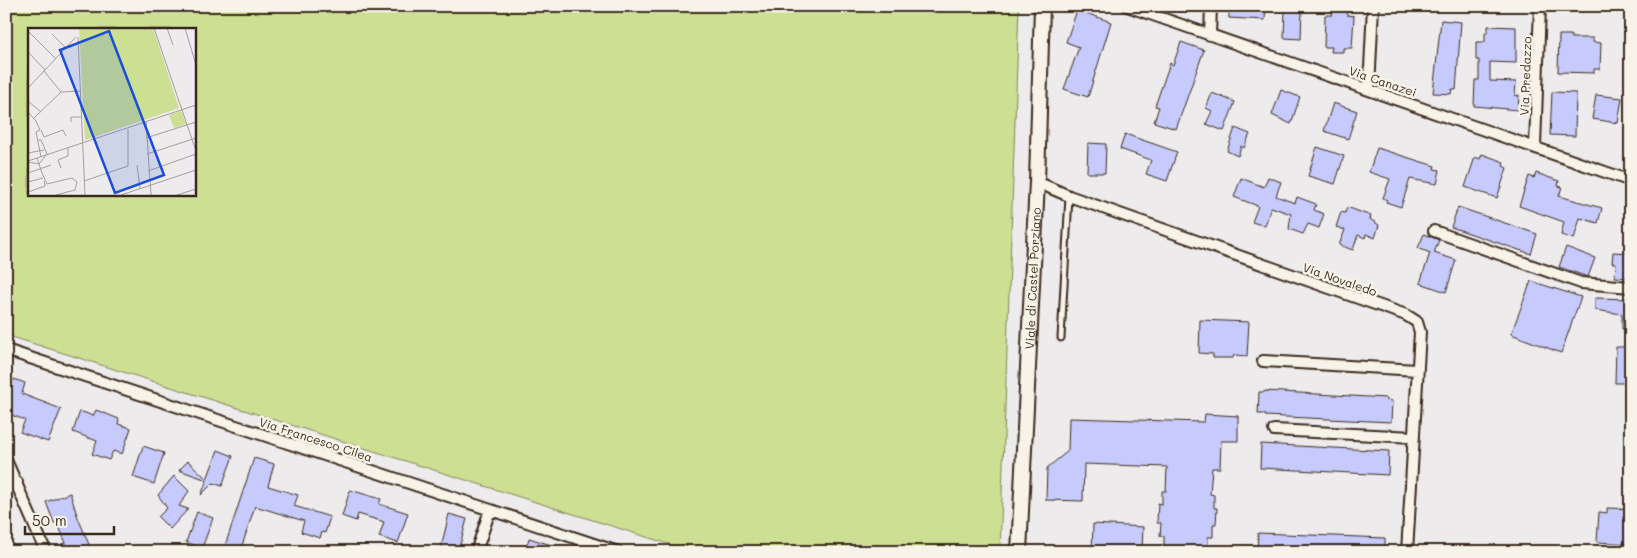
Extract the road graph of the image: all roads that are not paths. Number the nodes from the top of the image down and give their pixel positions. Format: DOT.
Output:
graph roads {
  1 [pos="1042,6"];
  2 [pos="1127,6"];
  3 [pos="1211,6"];
  4 [pos="1373,6"];
  5 [pos="1540,6"];
  6 [pos="1210,35"];
  7 [pos="1369,89"];
  8 [pos="1535,146"];
  9 [pos="1631,181"];
  10 [pos="1037,182"];
  11 [pos="1069,196"];
  12 [pos="1434,231"];
  13 [pos="1631,287"];
  14 [pos="1061,338"];
  15 [pos="6,350"];
  16 [pos="1264,361"];
  17 [pos="1417,370"];
  18 [pos="1274,430"];
  19 [pos="1414,437"];
  20 [pos="6,460"];
  21 [pos="18,482"];
  22 [pos="6,488"];
  23 [pos="490,510"];
  24 [pos="46,552"];
  25 [pos="476,552"];
  26 [pos="618,552"];
  27 [pos="1019,552"];
  28 [pos="1407,552"];
  1 -- 10 [label="street, Viale di Castel Porziano"];
  2 -- 6 [label="street, Via Canazei"];
  3 -- 6 [label="street"];
  4 -- 7 [label="street"];
  5 -- 8 [label="street, Via Predazzo"];
  6 -- 7 [label="street, Via Canazei"];
  7 -- 8 [label="street, Via Canazei"];
  8 -- 9 [label="street, Via Canazei"];
  10 -- 11 [label="street, Via Novaledo"];
  10 -- 27 [label="street, Viale di Castel Porziano"];
  11 -- 14 [label="lane"];
  11 -- 17 [label="street, Via Novaledo"];
  12 -- 13 [label="street"];
  15 -- 23 [label="street, Via Francesco Cilea"];
  16 -- 17 [label="street"];
  17 -- 19 [label="street, Via Novaledo"];
  18 -- 19 [label="street"];
  19 -- 28 [label="street, Via Novaledo"];
  20 -- 21 [label="street"];
  21 -- 22 [label="street"];
  21 -- 24 [label="street"];
  23 -- 25 [label="street"];
  23 -- 26 [label="street, Via Francesco Cilea"];
}
